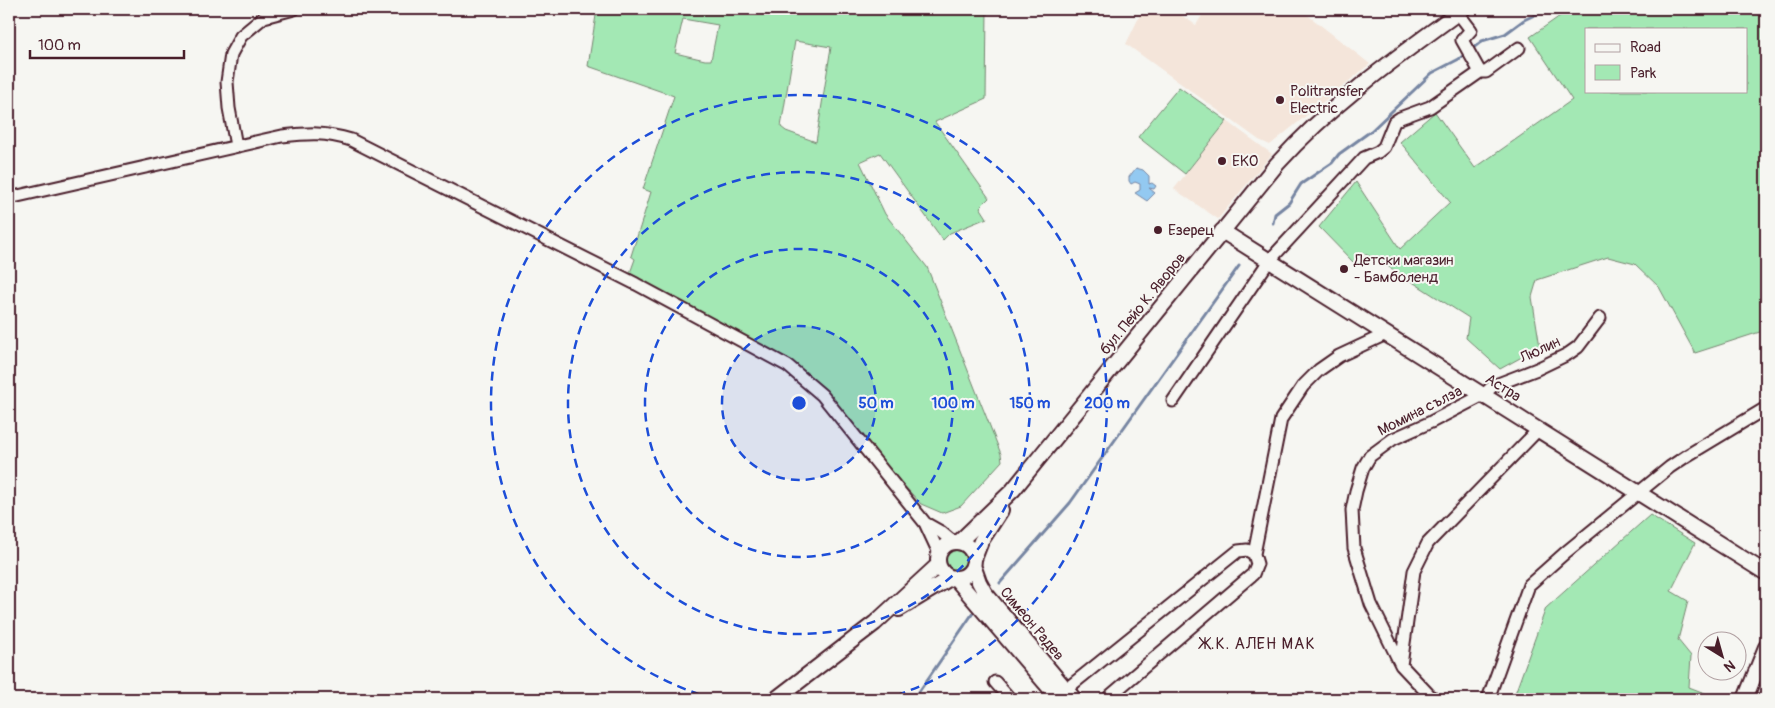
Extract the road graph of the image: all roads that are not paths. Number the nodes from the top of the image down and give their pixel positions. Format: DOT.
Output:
graph roads {
  1 [pos="294,9"];
  2 [pos="1460,11"];
  3 [pos="1519,48"];
  4 [pos="1478,68"];
  5 [pos="236,146"];
  6 [pos="9,198"];
  7 [pos="1222,231"];
  8 [pos="1269,261"];
  9 [pos="1600,318"];
  10 [pos="1386,334"];
  11 [pos="1483,395"];
  12 [pos="1173,401"];
  13 [pos="1766,408"];
  14 [pos="1538,430"];
  15 [pos="1013,490"];
  16 [pos="1638,494"];
  17 [pos="925,523"];
  18 [pos="956,542"];
  19 [pos="1254,554"];
  20 [pos="938,559"];
  21 [pos="974,562"];
  22 [pos="1766,573"];
  23 [pos="953,578"];
  24 [pos="875,623"];
  25 [pos="1766,647"];
  26 [pos="1401,664"];
  27 [pos="995,682"];
  28 [pos="1110,696"];
  29 [pos="1062,697"];
  30 [pos="776,699"];
  31 [pos="1010,699"];
  32 [pos="1433,699"];
  33 [pos="1488,699"];
  34 [pos="1745,699"];
  1 -- 5 [label="street"];
  2 -- 4 [label="street"];
  2 -- 7 [label="street, бул. Пейо К. Яворов"];
  3 -- 4 [label="street"];
  4 -- 8 [label="street"];
  5 -- 6 [label="street"];
  5 -- 17 [label="street"];
  7 -- 8 [label="street, Астра"];
  7 -- 15 [label="street, бул. Пейо К. Яворов"];
  8 -- 10 [label="street, Астра"];
  8 -- 12 [label="street"];
  9 -- 11 [label="street, Люлин"];
  10 -- 11 [label="street, Астра"];
  10 -- 19 [label="street"];
  11 -- 14 [label="street, Астра"];
  11 -- 26 [label="street, Момина сълза"];
  13 -- 16 [label="street"];
  14 -- 16 [label="street, Астра"];
  14 -- 26 [label="street"];
  15 -- 18 [label="street, бул. Пейо К. Яворов"];
  15 -- 21 [label="street, бул. Пейо К. Яворов"];
  16 -- 22 [label="street, Астра"];
  16 -- 33 [label="street"];
  17 -- 18 [label="street"];
  17 -- 20 [label="street"];
  18 -- 20 [label="street"];
  18 -- 21 [label="street"];
  19 -- 28 [label="street"];
  19 -- 29 [label="street"];
  20 -- 23 [label="street"];
  20 -- 24 [label="street"];
  21 -- 23 [label="street"];
  21 -- 29 [label="street, Симеон Радев"];
  23 -- 24 [label="street"];
  23 -- 29 [label="street, Симеон Радев"];
  24 -- 30 [label="street"];
  25 -- 34 [label="street"];
  26 -- 32 [label="street, Момина сълза"];
  27 -- 31 [label="street"];
}
